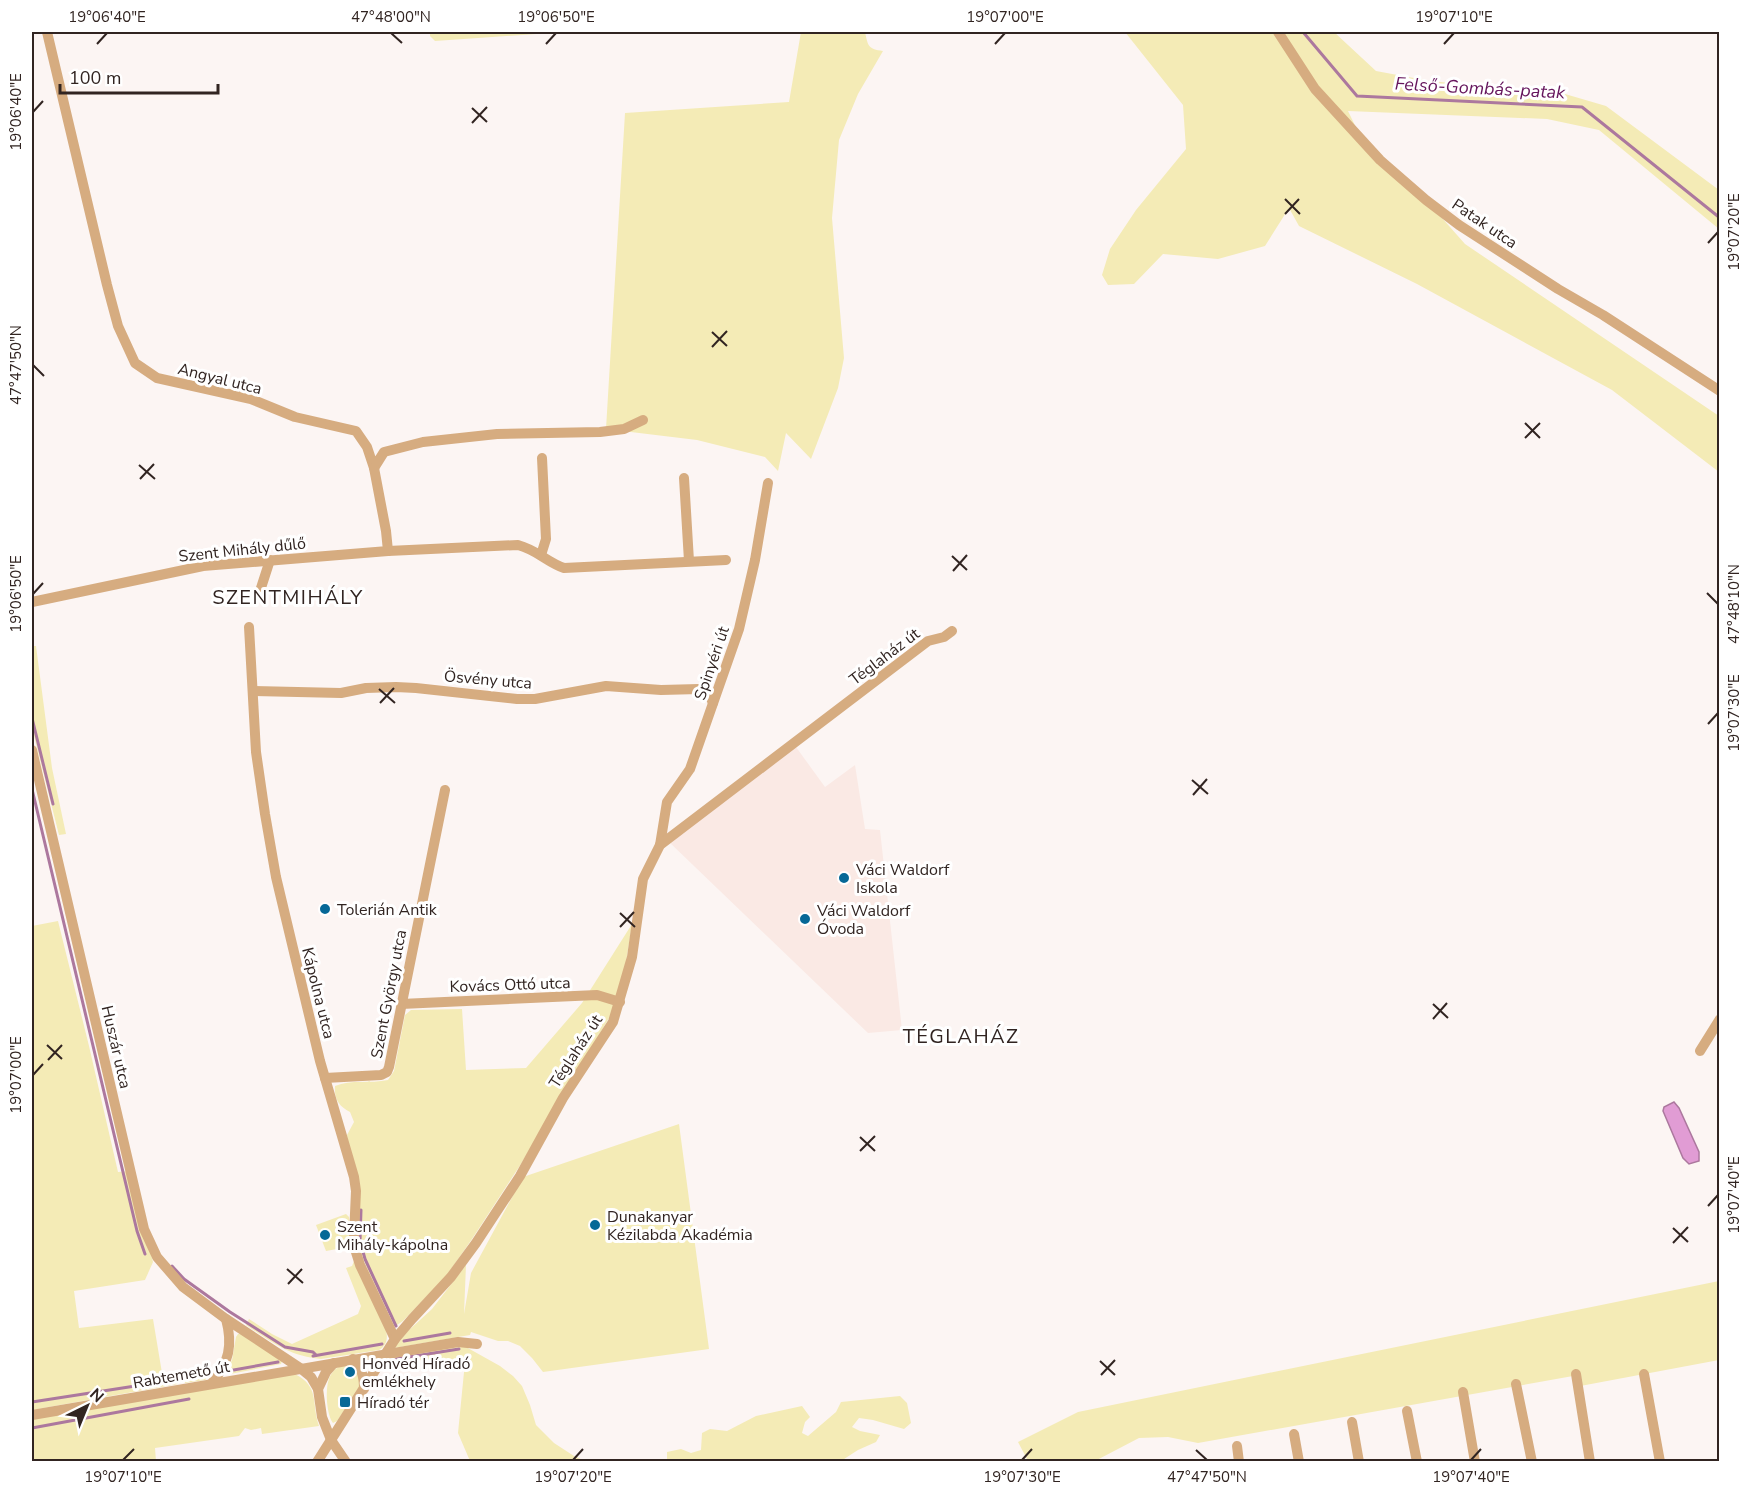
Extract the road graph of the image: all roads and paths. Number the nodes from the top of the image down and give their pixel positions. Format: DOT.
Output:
graph roads {
  1 [pos="47,32"];
  2 [pos="1278,32"];
  3 [pos="1719,391"];
  4 [pos="643,420"];
  5 [pos="542,458"];
  6 [pos="374,468"];
  7 [pos="684,478"];
  8 [pos="768,483"];
  9 [pos="388,551"];
  10 [pos="541,555"];
  11 [pos="270,560"];
  12 [pos="726,560"];
  13 [pos="689,561"];
  14 [pos="260,591"];
  15 [pos="32,602"];
  16 [pos="249,627"];
  17 [pos="952,631"];
  18 [pos="254,691"];
  19 [pos="713,703"];
  20 [pos="32,750"];
  21 [pos="445,790"];
  22 [pos="660,845"];
  23 [pos="620,1002"];
  24 [pos="401,1004"];
  25 [pos="1719,1019"];
  26 [pos="1700,1051"];
  27 [pos="325,1078"];
  28 [pos="226,1319"];
  29 [pos="395,1339"];
  30 [pos="477,1344"];
  31 [pos="385,1354"];
  32 [pos="353,1359"];
  33 [pos="334,1363"];
  34 [pos="300,1368"];
  35 [pos="1576,1374"];
  36 [pos="1644,1374"];
  37 [pos="212,1383"];
  38 [pos="1516,1384"];
  39 [pos="318,1389"];
  40 [pos="364,1389"];
  41 [pos="1463,1392"];
  42 [pos="1407,1411"];
  43 [pos="32,1414"];
  44 [pos="1352,1422"];
  45 [pos="1294,1434"];
  46 [pos="331,1440"];
  47 [pos="1237,1446"];
  48 [pos="317,1461"];
  49 [pos="346,1461"];
  50 [pos="1239,1461"];
  51 [pos="1299,1461"];
  52 [pos="1359,1461"];
  53 [pos="1417,1461"];
  54 [pos="1475,1461"];
  55 [pos="1532,1461"];
  56 [pos="1590,1461"];
  57 [pos="1660,1461"];
  1 -- 6 [label="street, Angyal utca"];
  2 -- 3 [label="street, Patak utca"];
  4 -- 6 [label="street"];
  5 -- 10 [label="street"];
  6 -- 9 [label="street"];
  7 -- 13 [label="street"];
  8 -- 19 [label="street, Spinyéri út"];
  9 -- 10 [label="street, Szent Mihály dűlő"];
  9 -- 11 [label="street, Szent Mihály dűlő"];
  10 -- 13 [label="street, Szent Mihály dűlő"];
  11 -- 14 [label="street"];
  11 -- 15 [label="street, Szent Mihály dűlő"];
  12 -- 13 [label="street, Szent Mihály dűlő"];
  16 -- 18 [label="street, Kápolna utca"];
  17 -- 22 [label="street, Téglaház út"];
  18 -- 19 [label="street, Ösvény utca"];
  18 -- 27 [label="street, Kápolna utca"];
  19 -- 22 [label="street, Spinyéri út"];
  20 -- 28 [label="street, Huszár utca"];
  21 -- 24 [label="street, Szent György utca"];
  22 -- 23 [label="street, Téglaház út"];
  23 -- 24 [label="street, Kovács Ottó utca"];
  23 -- 29 [label="street, Téglaház út"];
  24 -- 27 [label="street, Szent György utca"];
  25 -- 26 [label="street"];
  27 -- 29 [label="street, Kápolna utca"];
  28 -- 34 [label="street, Huszár utca"];
  28 -- 37 [label="street"];
  29 -- 31 [label="street"];
  30 -- 31 [label="street"];
  31 -- 32 [label="street"];
  31 -- 40 [label="street"];
  32 -- 33 [label="street"];
  32 -- 40 [label="street"];
  33 -- 34 [label="street"];
  33 -- 39 [label="street"];
  34 -- 37 [label="street, Rabtemető út"];
  34 -- 39 [label="street"];
  35 -- 56 [label="street"];
  36 -- 57 [label="street"];
  37 -- 43 [label="street, Rabtemető út"];
  38 -- 55 [label="street"];
  39 -- 46 [label="street"];
  40 -- 46 [label="street"];
  41 -- 54 [label="street"];
  42 -- 53 [label="street"];
  44 -- 52 [label="street"];
  45 -- 51 [label="street"];
  46 -- 48 [label="street"];
  46 -- 49 [label="street"];
  47 -- 50 [label="street"];
}
